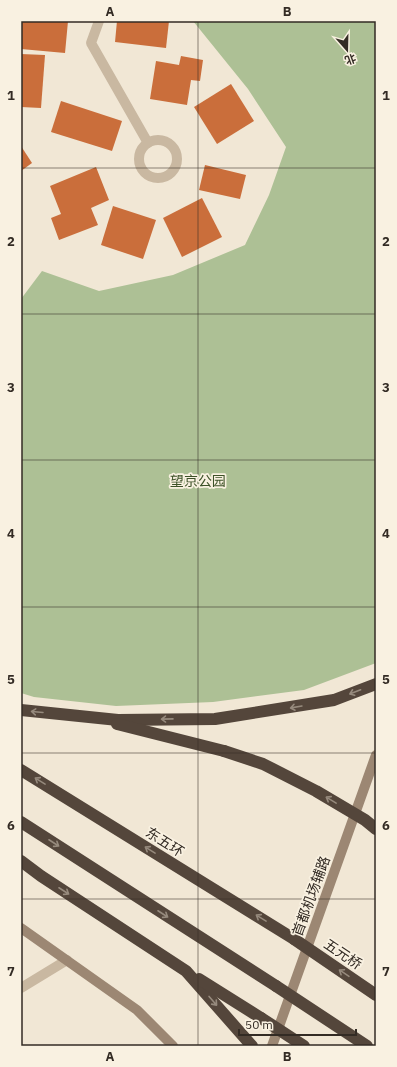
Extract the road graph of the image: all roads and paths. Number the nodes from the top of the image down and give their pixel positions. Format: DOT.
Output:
graph roads {
  1 [pos="99,21"];
  2 [pos="148,143"];
  3 [pos="376,684"];
  4 [pos="21,710"];
  5 [pos="90,718"];
  6 [pos="376,755"];
  7 [pos="21,770"];
  8 [pos="21,822"];
  9 [pos="376,829"];
  10 [pos="21,861"];
  11 [pos="21,928"];
  12 [pos="294,939"];
  13 [pos="67,960"];
  14 [pos="186,971"];
  15 [pos="21,988"];
  16 [pos="376,995"];
  17 [pos="252,1045"];
  18 [pos="173,1046"];
  19 [pos="272,1046"];
  20 [pos="304,1046"];
  21 [pos="367,1046"];
  1 -- 2 [label="street"];
  3 -- 5 [label="highway, one-way"];
  5 -- 4 [label="highway, one-way"];
  9 -- 5 [label="highway, one-way, bridge"];
  6 -- 19 [label="street, 首都机场辅路"];
  12 -- 7 [label="highway, 东五环, one-way"];
  8 -- 21 [label="highway, one-way, bridge"];
  10 -- 14 [label="highway, one-way"];
  11 -- 13 [label="street"];
  16 -- 12 [label="highway, 五元桥, one-way, bridge"];
  13 -- 15 [label="street"];
  13 -- 18 [label="street"];
  14 -- 17 [label="highway, one-way"];
  14 -- 20 [label="highway, bridge"];
}
